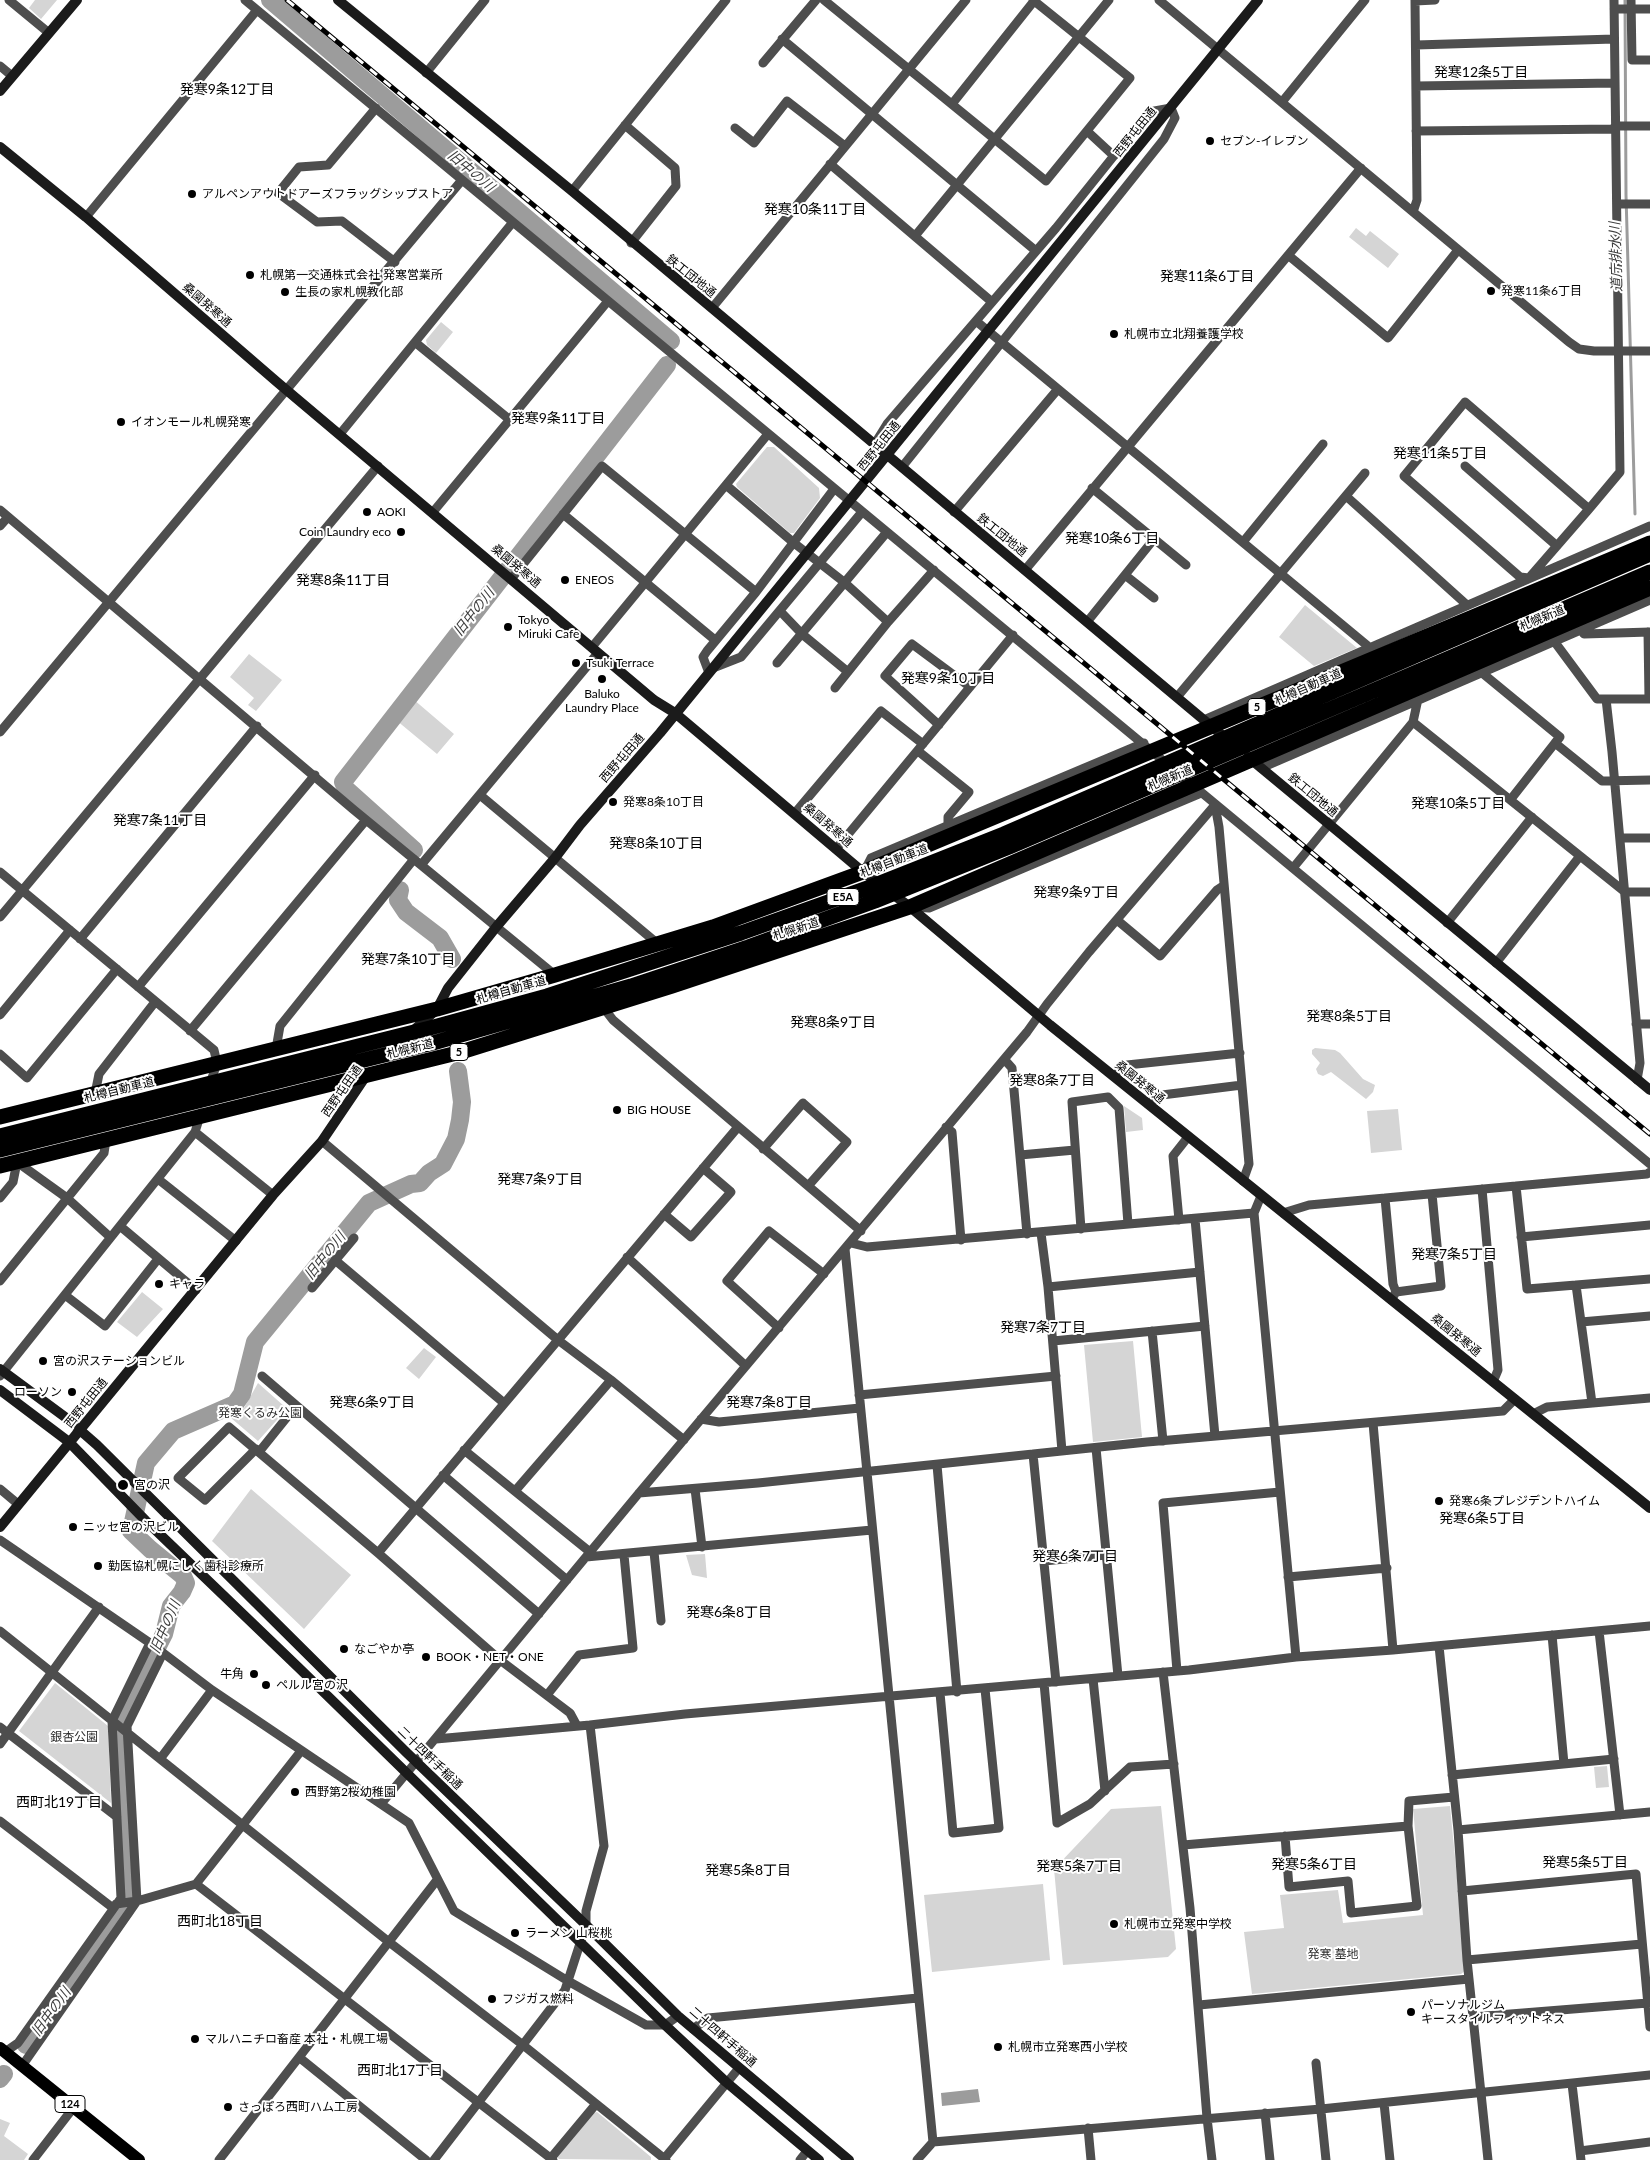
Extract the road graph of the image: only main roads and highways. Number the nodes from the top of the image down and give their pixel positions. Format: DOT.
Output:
graph roads {
  1 [pos="1650,543"];
  2 [pos="1650,554"];
  3 [pos="1650,572"];
  4 [pos="1650,588"];
  5 [pos="0,1117"];
  6 [pos="0,1136"];
  7 [pos="0,1150"];
  8 [pos="0,1166"];
  9 [pos="3,2050"];
  10 [pos="139,2160"];
  1 -- 5 [label="highway, 5"];
  2 -- 6 [label="highway, 札樽自動車道 / E5A"];
  3 -- 7 [label="highway, E5A"];
  4 -- 8 [label="highway, 札幌新道 / 5"];
  9 -- 10 [label="main road, 124"];
}
